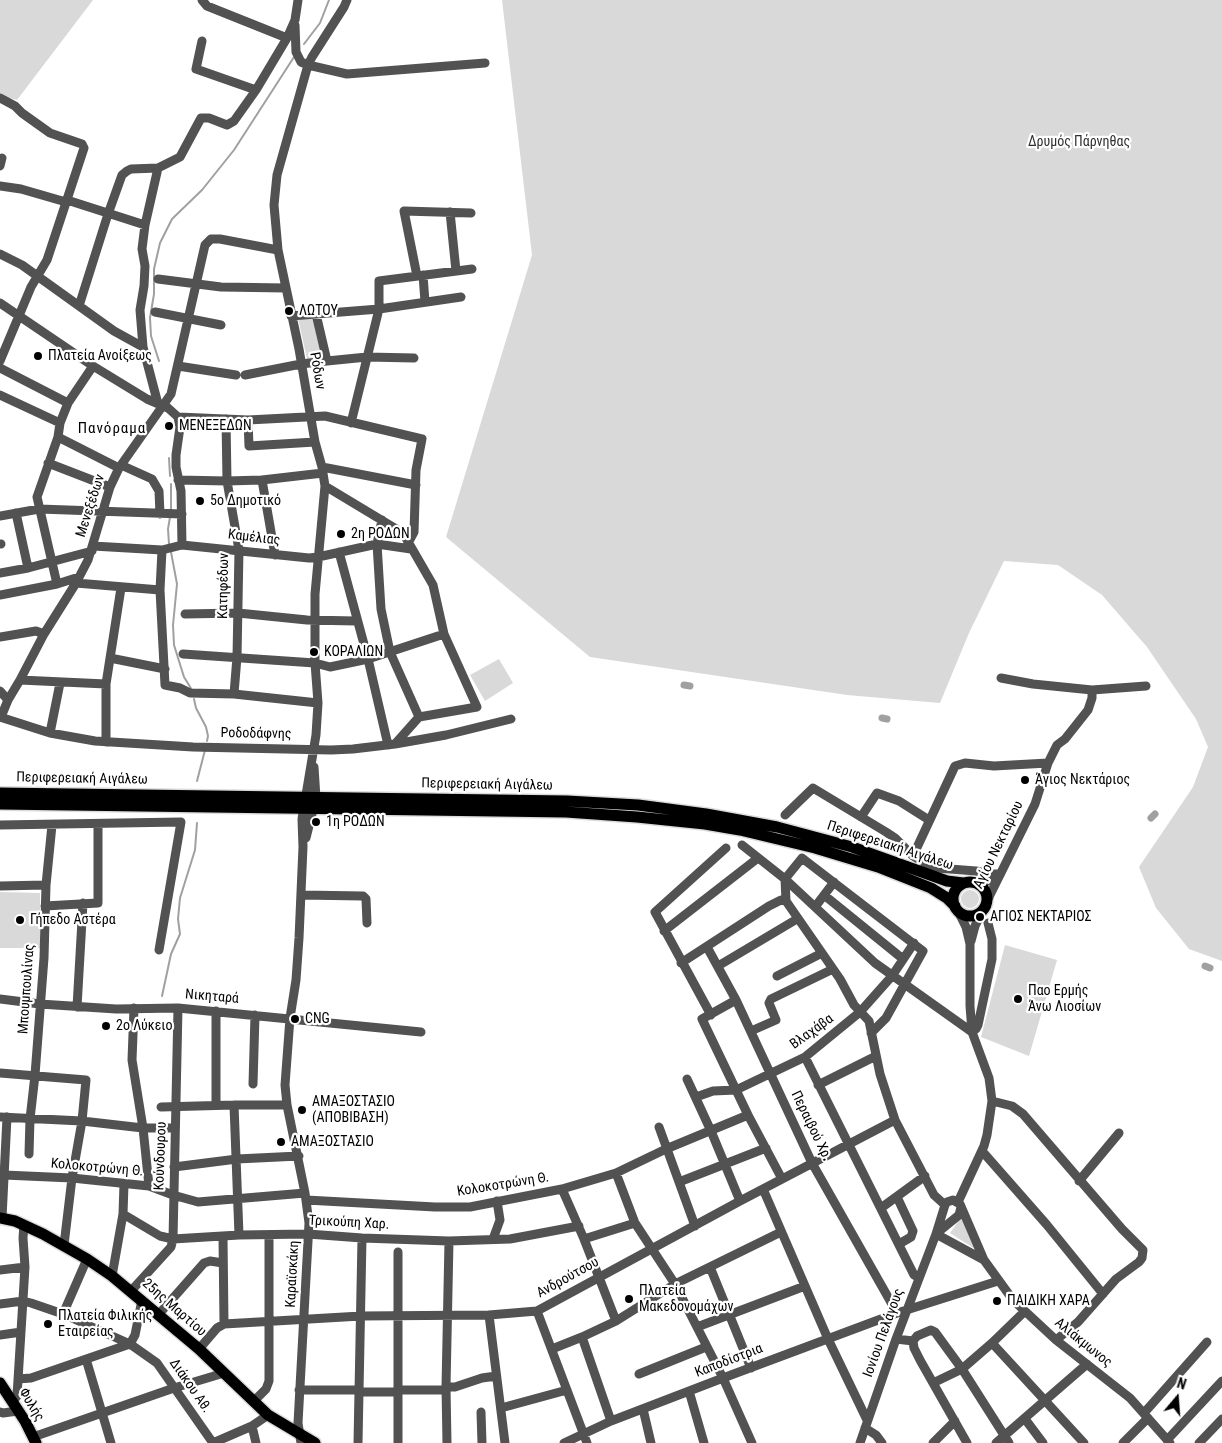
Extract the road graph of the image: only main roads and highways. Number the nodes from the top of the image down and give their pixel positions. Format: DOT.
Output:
graph roads {
  1 [pos="0,793"];
  2 [pos="310,803"];
  3 [pos="0,804"];
  4 [pos="969,883"];
  5 [pos="956,909"];
  6 [pos="1,1218"];
  7 [pos="0,1382"];
  8 [pos="300,1438"];
  9 [pos="35,1440"];
  10 [pos="315,1443"];
  1 -- 2 [label="main road, Περιφερειακή Αιγάλεω"];
  2 -- 3 [label="main road, Περιφερειακή Αιγάλεω"];
  2 -- 4 [label="main road, Περιφερειακή Αιγάλεω"];
  2 -- 5 [label="main road, Περιφερειακή Αιγάλεω"];
  4 -- 5 [label="main road"];
  4 -- 5 [label="main road"];
  6 -- 8 [label="main road, 25ης Μαρτίου"];
  7 -- 9 [label="main road, Φυλής"];
  8 -- 10 [label="main road, 25ης Μαρτίου"];
}
